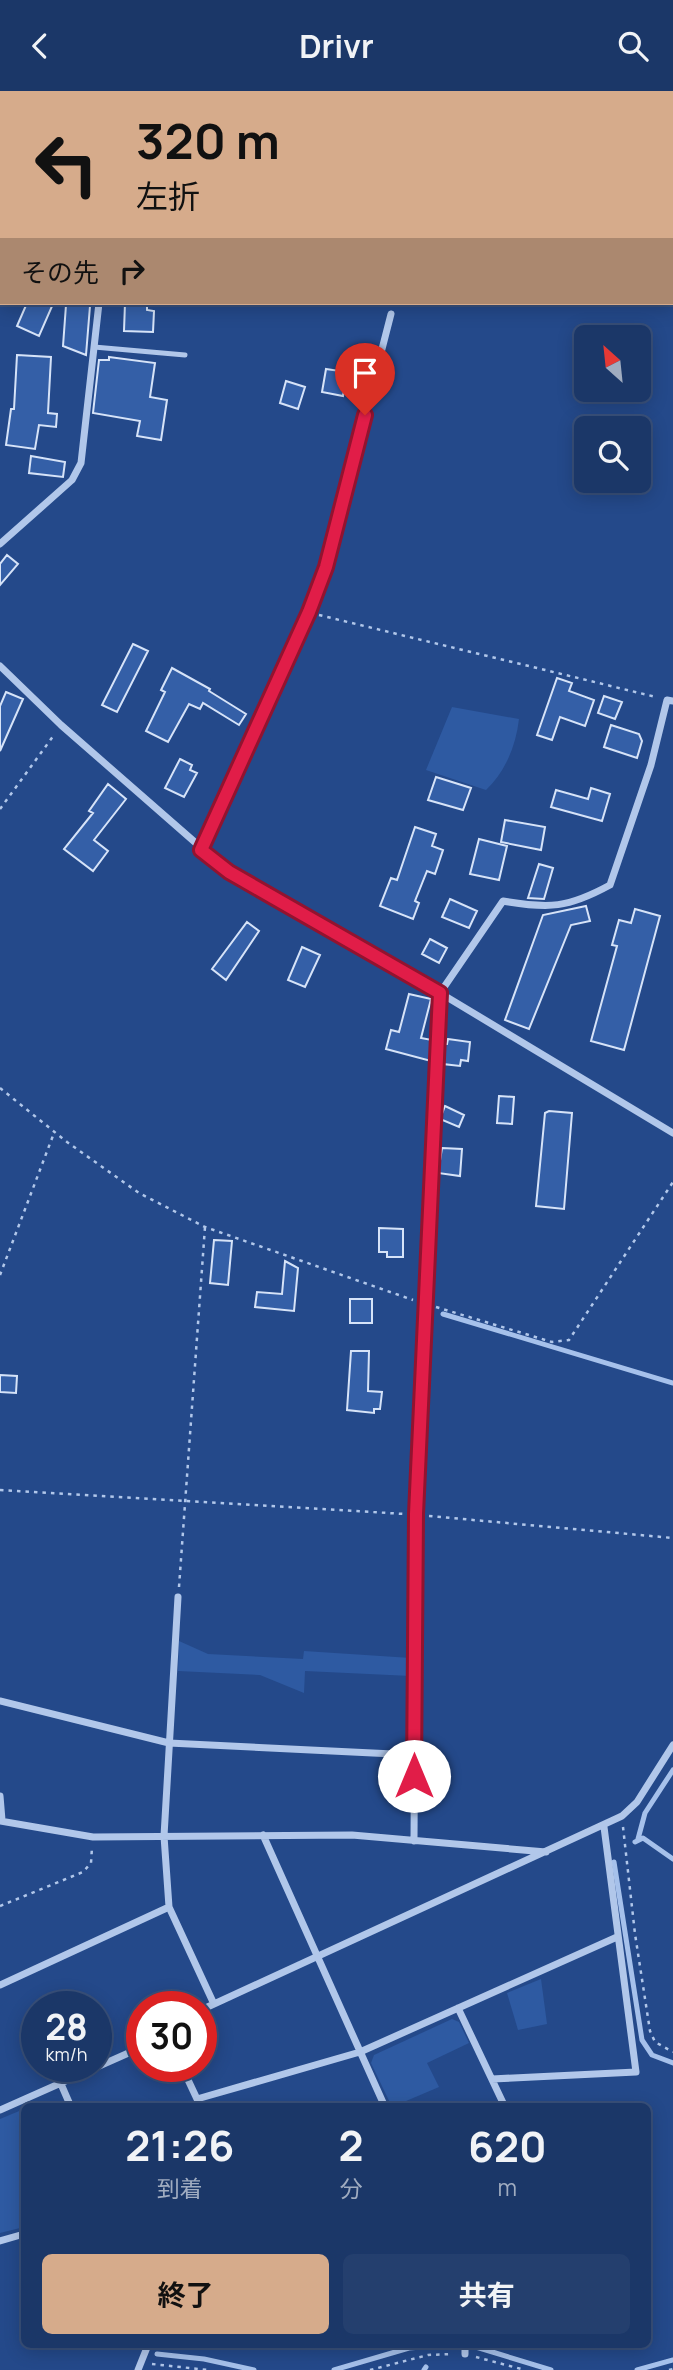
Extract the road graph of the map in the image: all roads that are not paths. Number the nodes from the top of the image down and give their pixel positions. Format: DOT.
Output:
graph roads {
  1 [pos="99,305"];
  2 [pos="391,314"];
  3 [pos="94,347"];
  4 [pos="185,355"];
  5 [pos="0,544"];
  6 [pos="0,666"];
  7 [pos="670,701"];
  8 [pos="201,850"];
  9 [pos="440,993"];
  10 [pos="673,1133"];
  11 [pos="178,1597"];
  12 [pos="0,1701"];
  13 [pos="169,1743"];
  14 [pos="673,1745"];
  15 [pos="414,1755"];
  16 [pos="0,1796"];
  17 [pos="1,1820"];
  18 [pos="604,1826"];
  19 [pos="263,1835"];
  20 [pos="164,1836"];
  21 [pos="414,1841"];
  22 [pos="547,1852"];
  23 [pos="169,1907"];
  24 [pos="617,1937"];
  25 [pos="317,1956"];
  26 [pos="0,1985"];
  27 [pos="208,1991"];
  28 [pos="217,2000"];
  29 [pos="458,2008"];
  30 [pos="360,2052"];
  31 [pos="126,2054"];
  32 [pos="492,2079"];
  33 [pos="190,2082"];
  34 [pos="61,2084"];
  35 [pos="69,2103"];
  36 [pos="383,2103"];
  37 [pos="503,2103"];
  38 [pos="0,2110"];
  39 [pos="21,2235"];
  40 [pos="0,2241"];
  41 [pos="147,2348"];
  42 [pos="465,2348"];
  43 [pos="465,2354"];
  44 [pos="140,2366"];
  1 -- 3 [label="street"];
  2 -- 8 [label="street"];
  3 -- 4 [label="lane"];
  3 -- 5 [label="street"];
  6 -- 8 [label="street"];
  7 -- 9 [label="street"];
  8 -- 9 [label="street"];
  9 -- 10 [label="street"];
  9 -- 15 [label="street"];
  11 -- 13 [label="street"];
  12 -- 13 [label="street"];
  13 -- 15 [label="street"];
  13 -- 20 [label="street"];
  14 -- 18 [label="street"];
  15 -- 21 [label="street"];
  16 -- 17 [label="street"];
  17 -- 20 [label="street"];
  18 -- 22 [label="street"];
  18 -- 24 [label="street"];
  19 -- 20 [label="street"];
  19 -- 21 [label="street"];
  19 -- 25 [label="street"];
  20 -- 23 [label="street"];
  21 -- 22 [label="street"];
  22 -- 25 [label="street"];
  23 -- 26 [label="street"];
  23 -- 27 [label="street"];
  24 -- 29 [label="street"];
  24 -- 32 [label="street"];
  25 -- 28 [label="street"];
  25 -- 30 [label="street"];
  29 -- 30 [label="street"];
  29 -- 32 [label="street"];
  30 -- 33 [label="street"];
  30 -- 36 [label="street"];
  31 -- 34 [label="street"];
  32 -- 37 [label="street"];
  34 -- 35 [label="street"];
  34 -- 38 [label="street"];
  39 -- 40 [label="street"];
  41 -- 44 [label="street"];
  42 -- 43 [label="street"];
}
